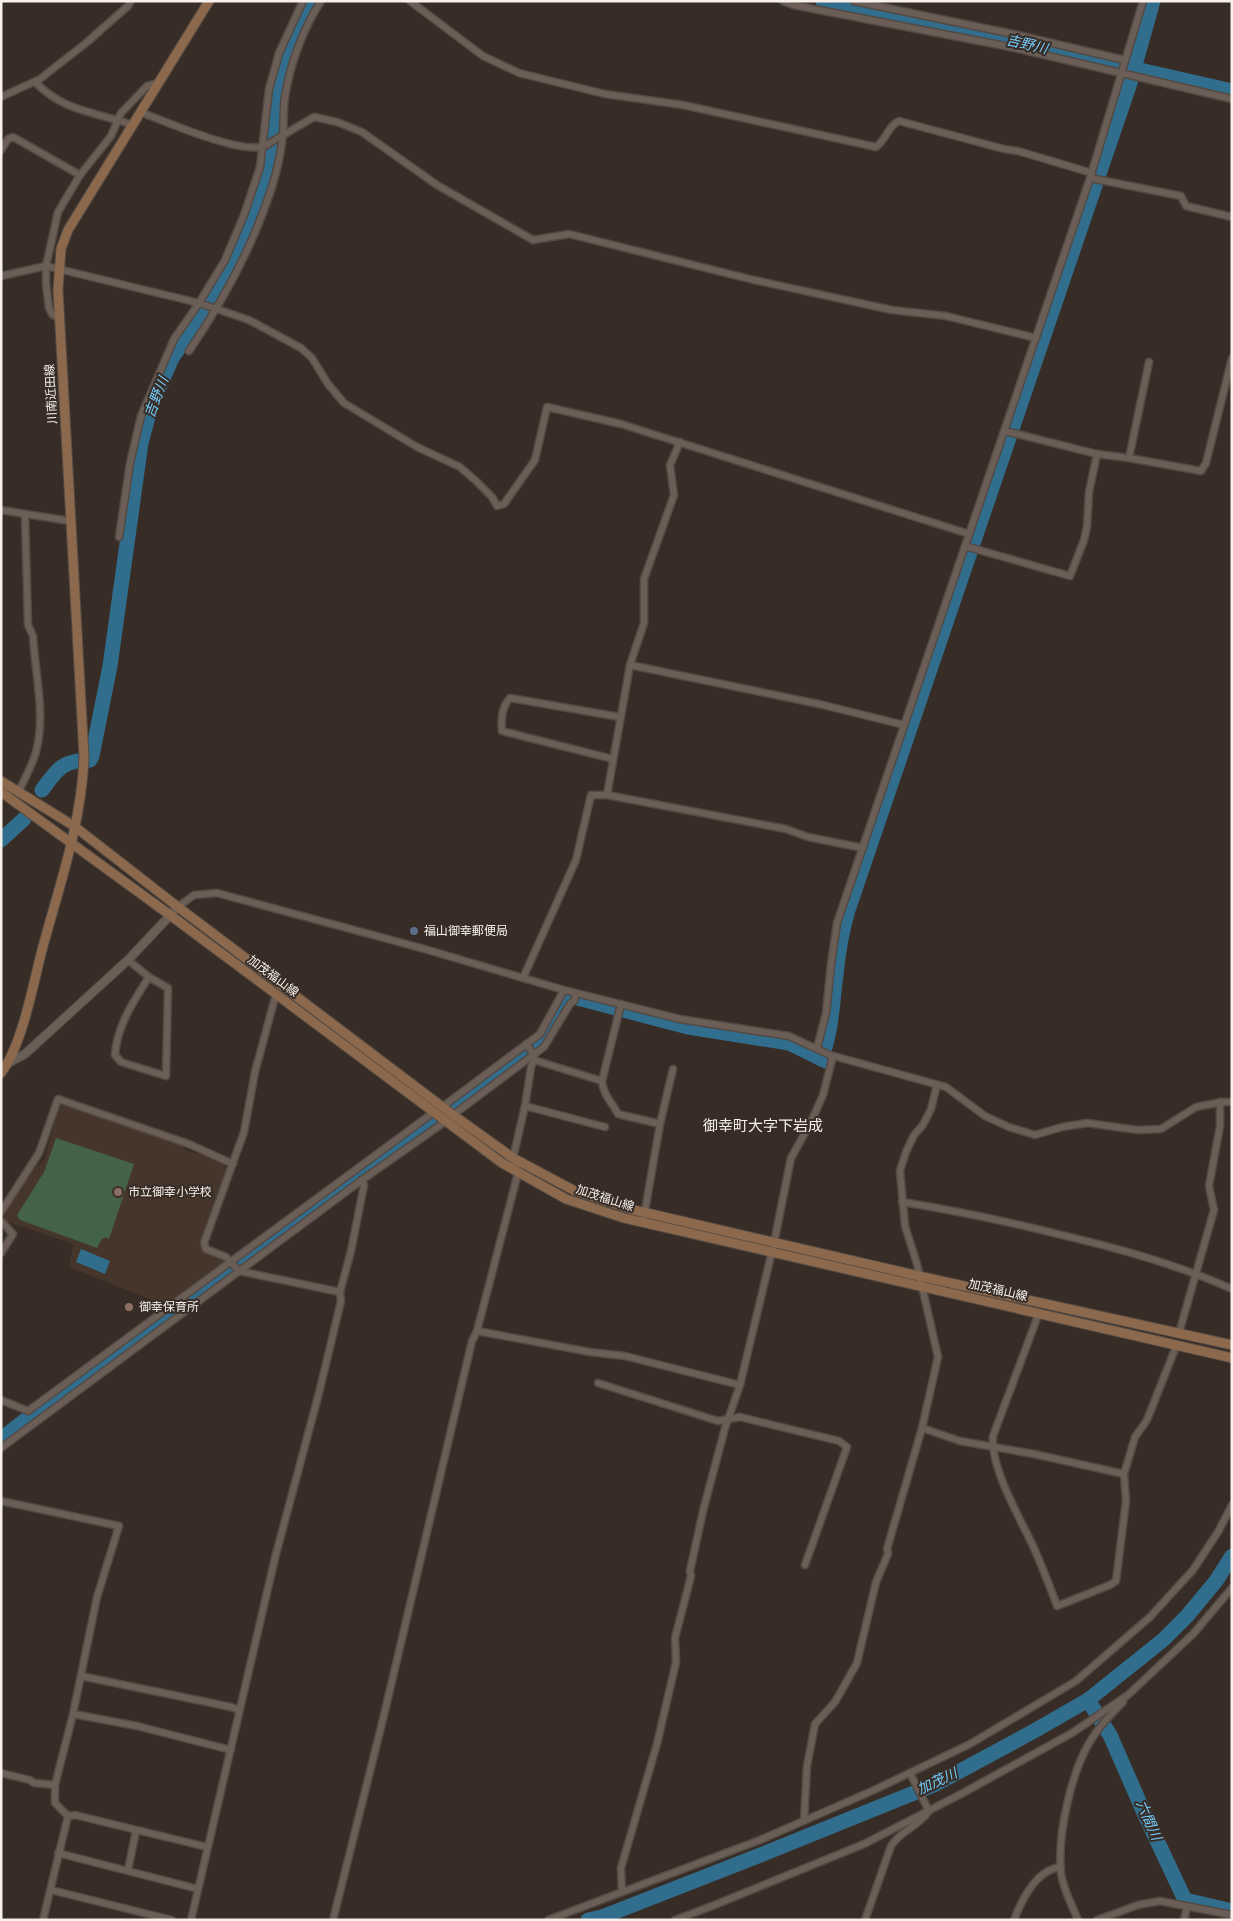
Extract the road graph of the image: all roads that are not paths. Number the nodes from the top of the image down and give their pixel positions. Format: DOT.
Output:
graph roads {
  1 [pos="131,1"];
  2 [pos="209,1"];
  3 [pos="303,1"];
  4 [pos="322,1"];
  5 [pos="410,1"];
  6 [pos="783,1"];
  7 [pos="854,1"];
  8 [pos="1143,1"];
  9 [pos="1125,62"];
  10 [pos="1127,74"];
  11 [pos="35,82"];
  12 [pos="158,83"];
  13 [pos="1,96"];
  14 [pos="1232,99"];
  15 [pos="140,112"];
  16 [pos="118,119"];
  17 [pos="133,125"];
  18 [pos="281,136"];
  19 [pos="265,146"];
  20 [pos="1,150"];
  21 [pos="80,175"];
  22 [pos="1094,178"];
  23 [pos="1232,217"];
  24 [pos="46,266"];
  25 [pos="59,268"];
  26 [pos="1,276"];
  27 [pos="200,303"];
  28 [pos="218,308"];
  29 [pos="59,318"];
  30 [pos="1036,338"];
  31 [pos="190,350"];
  32 [pos="1232,358"];
  33 [pos="1148,362"];
  34 [pos="1006,432"];
  35 [pos="680,442"];
  36 [pos="1097,454"];
  37 [pos="1129,458"];
  38 [pos="1,510"];
  39 [pos="25,514"];
  40 [pos="70,521"];
  41 [pos="969,534"];
  42 [pos="119,536"];
  43 [pos="965,546"];
  44 [pos="630,665"];
  45 [pos="620,717"];
  46 [pos="904,725"];
  47 [pos="613,759"];
  48 [pos="1,781"];
  49 [pos="19,791"];
  50 [pos="1,792"];
  51 [pos="607,795"];
  52 [pos="74,826"];
  53 [pos="71,841"];
  54 [pos="863,848"];
  55 [pos="178,907"];
  56 [pos="170,914"];
  57 [pos="128,960"];
  58 [pos="149,977"];
  59 [pos="523,978"];
  60 [pos="564,990"];
  61 [pos="276,994"];
  62 [pos="576,996"];
  63 [pos="620,1007"];
  64 [pos="531,1052"];
  65 [pos="825,1052"];
  66 [pos="10,1062"];
  67 [pos="673,1069"];
  68 [pos="1,1073"];
  69 [pos="602,1081"];
  70 [pos="937,1085"];
  71 [pos="1220,1102"];
  72 [pos="1232,1102"];
  73 [pos="526,1106"];
  74 [pos="444,1114"];
  75 [pos="660,1124"];
  76 [pos="605,1127"];
  77 [pos="513,1158"];
  78 [pos="233,1164"];
  79 [pos="518,1173"];
  80 [pos="362,1180"];
  81 [pos="902,1202"];
  82 [pos="1,1212"];
  83 [pos="644,1218"];
  84 [pos="1,1220"];
  85 [pos="772,1247"];
  86 [pos="1,1253"];
  87 [pos="231,1262"];
  88 [pos="238,1270"];
  89 [pos="1196,1272"];
  90 [pos="919,1276"];
  91 [pos="921,1286"];
  92 [pos="1232,1289"];
  93 [pos="340,1292"];
  94 [pos="1039,1313"];
  95 [pos="477,1331"];
  96 [pos="1179,1333"];
  97 [pos="1177,1344"];
  98 [pos="1232,1345"];
  99 [pos="1232,1358"];
  100 [pos="598,1383"];
  101 [pos="740,1385"];
  102 [pos="1,1400"];
  103 [pos="729,1419"];
  104 [pos="922,1428"];
  105 [pos="992,1447"];
  106 [pos="1,1448"];
  107 [pos="1124,1474"];
  108 [pos="1,1501"];
  109 [pos="1232,1505"];
  110 [pos="805,1565"];
  111 [pos="1232,1588"];
  112 [pos="81,1676"];
  113 [pos="1128,1695"];
  114 [pos="239,1710"];
  115 [pos="73,1714"];
  116 [pos="230,1750"];
  117 [pos="1,1773"];
  118 [pos="910,1773"];
  119 [pos="55,1785"];
  120 [pos="929,1811"];
  121 [pos="68,1816"];
  122 [pos="804,1821"];
  123 [pos="136,1831"];
  124 [pos="207,1847"];
  125 [pos="58,1853"];
  126 [pos="1061,1867"];
  127 [pos="128,1870"];
  128 [pos="198,1889"];
  129 [pos="51,1890"];
  130 [pos="622,1892"];
  131 [pos="1187,1907"];
  132 [pos="1232,1915"];
  133 [pos="43,1920"];
  134 [pos="172,1920"];
  135 [pos="191,1920"];
  136 [pos="333,1920"];
  137 [pos="548,1920"];
  138 [pos="675,1920"];
  139 [pos="865,1920"];
  140 [pos="1014,1920"];
  141 [pos="1078,1920"];
  142 [pos="1097,1920"];
  143 [pos="1184,1920"];
  1 -- 11 [label="street"];
  2 -- 12 [label="main road, 川南近田線"];
  3 -- 19 [label="street"];
  4 -- 18 [label="street"];
  5 -- 22 [label="street"];
  6 -- 10 [label="street"];
  7 -- 9 [label="street"];
  8 -- 9 [label="street"];
  9 -- 10 [label="street"];
  10 -- 14 [label="street"];
  10 -- 22 [label="street"];
  11 -- 13 [label="street"];
  11 -- 16 [label="street"];
  12 -- 15 [label="main road, 川南近田線"];
  12 -- 16 [label="street"];
  15 -- 17 [label="main road, 川南近田線"];
  15 -- 19 [label="street"];
  16 -- 17 [label="street"];
  16 -- 21 [label="street"];
  17 -- 25 [label="main road, 川南近田線"];
  18 -- 19 [label="street"];
  18 -- 28 [label="street"];
  18 -- 30 [label="street"];
  19 -- 27 [label="street"];
  20 -- 21 [label="street"];
  21 -- 24 [label="street"];
  22 -- 23 [label="street"];
  22 -- 30 [label="street"];
  24 -- 25 [label="street"];
  24 -- 26 [label="street"];
  24 -- 29 [label="street"];
  25 -- 27 [label="street"];
  25 -- 29 [label="main road, 川南近田線"];
  27 -- 28 [label="street"];
  27 -- 42 [label="street"];
  28 -- 31 [label="street"];
  28 -- 35 [label="street"];
  29 -- 40 [label="main road, 川南近田線"];
  30 -- 34 [label="street"];
  32 -- 37 [label="street"];
  33 -- 37 [label="street"];
  34 -- 36 [label="street"];
  34 -- 41 [label="street"];
  35 -- 41 [label="street"];
  35 -- 44 [label="street"];
  36 -- 37 [label="street"];
  36 -- 43 [label="street"];
  38 -- 39 [label="street"];
  39 -- 40 [label="street"];
  39 -- 49 [label="street"];
  40 -- 52 [label="main road, 川南近田線"];
  41 -- 43 [label="street"];
  43 -- 46 [label="street"];
  44 -- 45 [label="street"];
  44 -- 46 [label="street"];
  45 -- 47 [label="street"];
  45 -- 47 [label="street"];
  46 -- 54 [label="street"];
  47 -- 51 [label="street"];
  48 -- 49 [label="main road, 加茂福山線"];
  49 -- 52 [label="main road, 加茂福山線"];
  50 -- 53 [label="main road, 加茂福山線"];
  51 -- 54 [label="street"];
  51 -- 59 [label="street"];
  52 -- 53 [label="main road"];
  52 -- 55 [label="main road, 加茂福山線"];
  53 -- 56 [label="main road, 加茂福山線"];
  53 -- 66 [label="main road"];
  54 -- 65 [label="street"];
  55 -- 56 [label="street"];
  55 -- 59 [label="street"];
  55 -- 74 [label="main road, 加茂福山線"];
  56 -- 57 [label="street"];
  56 -- 61 [label="main road, 加茂福山線"];
  57 -- 58 [label="street"];
  57 -- 66 [label="street"];
  58 -- 58 [label="street"];
  59 -- 60 [label="street"];
  60 -- 62 [label="street"];
  60 -- 64 [label="street"];
  61 -- 74 [label="main road, 加茂福山線"];
  61 -- 78 [label="street"];
  62 -- 63 [label="street"];
  62 -- 64 [label="street"];
  63 -- 65 [label="street"];
  63 -- 69 [label="street"];
  64 -- 69 [label="street"];
  64 -- 73 [label="street"];
  64 -- 74 [label="street"];
  64 -- 74 [label="street"];
  65 -- 70 [label="street"];
  65 -- 85 [label="street"];
  66 -- 68 [label="main road"];
  67 -- 75 [label="street"];
  69 -- 75 [label="street"];
  70 -- 71 [label="street"];
  70 -- 81 [label="street"];
  71 -- 72 [label="street"];
  71 -- 89 [label="street"];
  73 -- 76 [label="street"];
  73 -- 77 [label="street"];
  74 -- 77 [label="main road, 加茂福山線"];
  74 -- 79 [label="main road, 加茂福山線"];
  74 -- 80 [label="street"];
  74 -- 87 [label="street"];
  75 -- 83 [label="street"];
  77 -- 79 [label="street"];
  77 -- 83 [label="main road, 加茂福山線"];
  78 -- 82 [label="street"];
  78 -- 87 [label="street"];
  79 -- 83 [label="main road, 加茂福山線"];
  79 -- 95 [label="street"];
  80 -- 88 [label="street"];
  80 -- 93 [label="street"];
  81 -- 89 [label="street"];
  81 -- 90 [label="street"];
  83 -- 85 [label="main road, 加茂福山線"];
  84 -- 86 [label="street"];
  85 -- 90 [label="main road, 加茂福山線"];
  85 -- 91 [label="main road, 加茂福山線"];
  85 -- 101 [label="street"];
  87 -- 88 [label="street"];
  87 -- 102 [label="street"];
  88 -- 93 [label="street"];
  88 -- 106 [label="street"];
  89 -- 92 [label="street"];
  89 -- 96 [label="street"];
  90 -- 91 [label="street"];
  90 -- 96 [label="main road, 加茂福山線"];
  91 -- 94 [label="main road, 加茂福山線"];
  91 -- 104 [label="street"];
  93 -- 114 [label="street"];
  94 -- 97 [label="main road, 加茂福山線"];
  94 -- 105 [label="street"];
  95 -- 101 [label="street"];
  95 -- 136 [label="street"];
  96 -- 98 [label="main road, 加茂福山線"];
  97 -- 99 [label="main road, 加茂福山線"];
  97 -- 107 [label="street"];
  100 -- 103 [label="street"];
  101 -- 103 [label="street"];
  103 -- 110 [label="street"];
  103 -- 130 [label="street"];
  104 -- 105 [label="street"];
  104 -- 122 [label="street"];
  105 -- 107 [label="street"];
  105 -- 107 [label="street"];
  108 -- 112 [label="street"];
  109 -- 118 [label="street"];
  111 -- 113 [label="street"];
  112 -- 114 [label="street"];
  112 -- 115 [label="street"];
  113 -- 120 [label="street"];
  113 -- 126 [label="street"];
  114 -- 116 [label="street"];
  115 -- 116 [label="street"];
  115 -- 119 [label="street"];
  116 -- 124 [label="street"];
  117 -- 119 [label="street"];
  118 -- 120 [label="street"];
  118 -- 122 [label="street"];
  119 -- 121 [label="street"];
  120 -- 138 [label="street"];
  120 -- 139 [label="street"];
  121 -- 123 [label="street"];
  121 -- 125 [label="street"];
  122 -- 130 [label="street"];
  123 -- 124 [label="street"];
  123 -- 127 [label="street"];
  124 -- 128 [label="street"];
  125 -- 127 [label="street"];
  125 -- 129 [label="street"];
  126 -- 140 [label="street"];
  126 -- 141 [label="street"];
  127 -- 128 [label="street"];
  128 -- 135 [label="street"];
  129 -- 133 [label="street"];
  129 -- 134 [label="street"];
  130 -- 137 [label="street"];
  131 -- 132 [label="street"];
  131 -- 142 [label="street"];
  131 -- 143 [label="street"];
}
